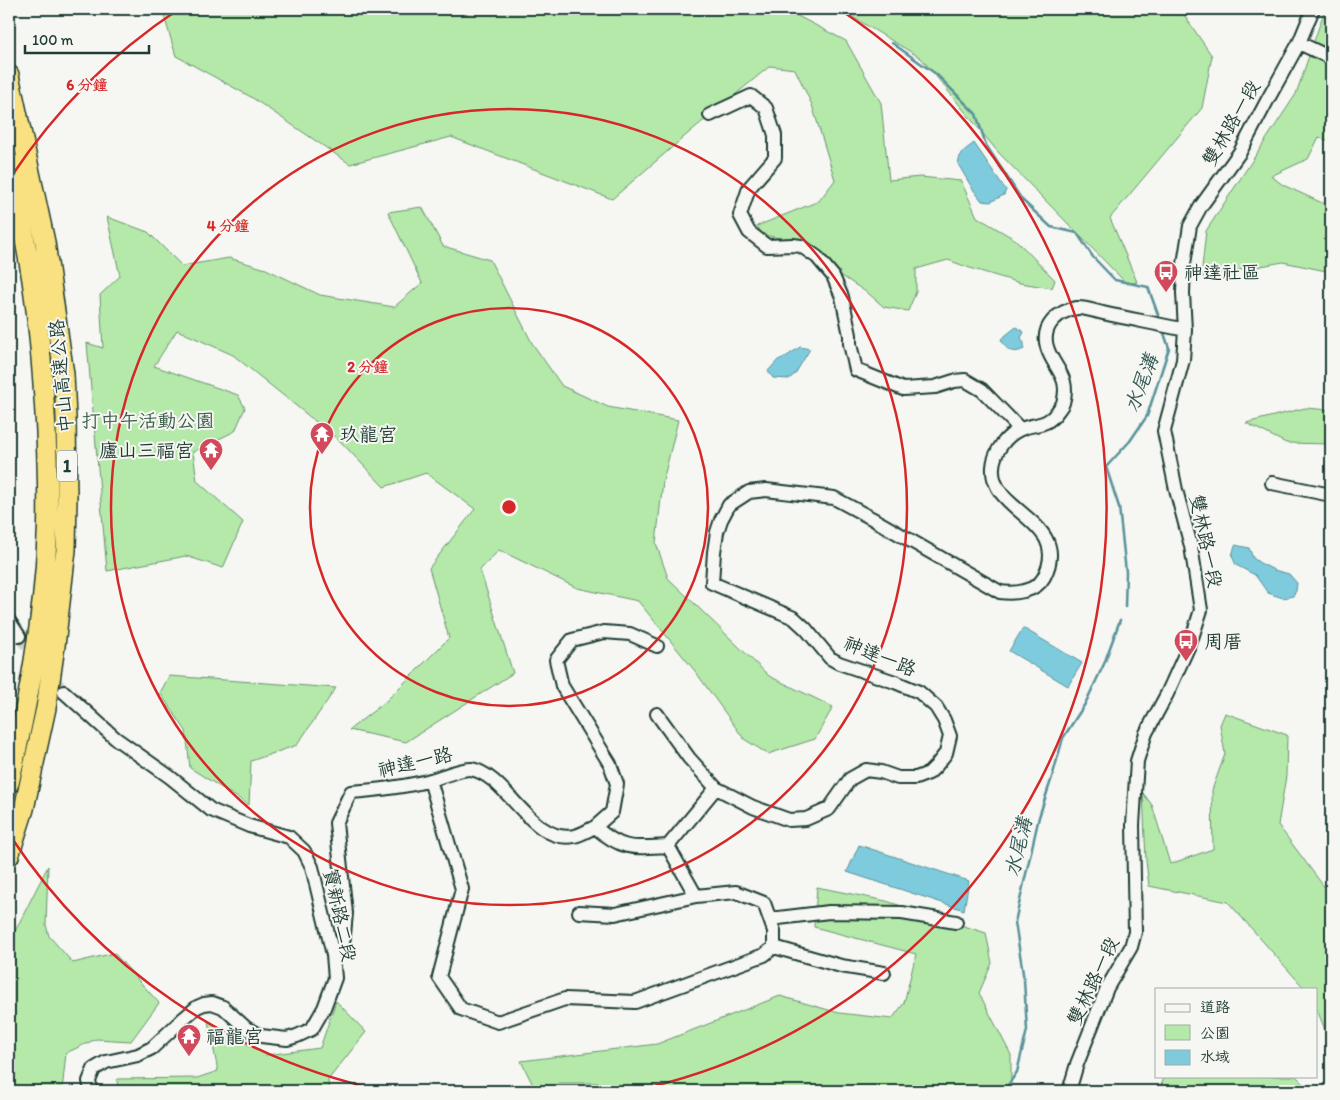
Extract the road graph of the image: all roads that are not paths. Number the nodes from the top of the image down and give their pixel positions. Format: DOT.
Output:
graph roads {
  1 [pos="1313,9"];
  2 [pos="1299,43"];
  3 [pos="1331,58"];
  4 [pos="9,75"];
  5 [pos="710,115"];
  6 [pos="9,162"];
  7 [pos="1185,330"];
  8 [pos="1020,429"];
  9 [pos="1272,482"];
  10 [pos="1331,496"];
  11 [pos="9,620"];
  12 [pos="19,636"];
  13 [pos="657,646"];
  14 [pos="64,692"];
  15 [pos="657,714"];
  16 [pos="430,780"];
  17 [pos="9,783"];
  18 [pos="716,788"];
  19 [pos="595,827"];
  20 [pos="668,846"];
  21 [pos="9,856"];
  22 [pos="696,896"];
  23 [pos="579,912"];
  24 [pos="770,919"];
  25 [pos="956,922"];
  26 [pos="774,946"];
  27 [pos="333,955"];
  28 [pos="884,973"];
  29 [pos="91,1091"];
  30 [pos="1069,1091"];
  1 -- 2 [label="street, 雙林路一段"];
  2 -- 3 [label="street"];
  2 -- 7 [label="street, 雙林路一段"];
  4 -- 21 [label="highway, 中山高速公路 / 1"];
  5 -- 8 [label="street"];
  6 -- 17 [label="highway, 中山高速公路 / 1"];
  7 -- 8 [label="street, 神達一路"];
  7 -- 30 [label="street, 雙林路一段"];
  8 -- 18 [label="street, 神達一路"];
  9 -- 10 [label="street"];
  11 -- 12 [label="street"];
  13 -- 19 [label="street"];
  14 -- 27 [label="street, 寶新路二段"];
  15 -- 18 [label="street"];
  16 -- 19 [label="street, 神達一路"];
  16 -- 26 [label="street"];
  16 -- 27 [label="street, 神達一路"];
  18 -- 20 [label="street"];
  19 -- 20 [label="street"];
  20 -- 22 [label="street"];
  22 -- 23 [label="street"];
  22 -- 24 [label="street"];
  24 -- 25 [label="street"];
  24 -- 26 [label="street"];
  26 -- 28 [label="street"];
  27 -- 29 [label="street, 寶新路二段"];
}
